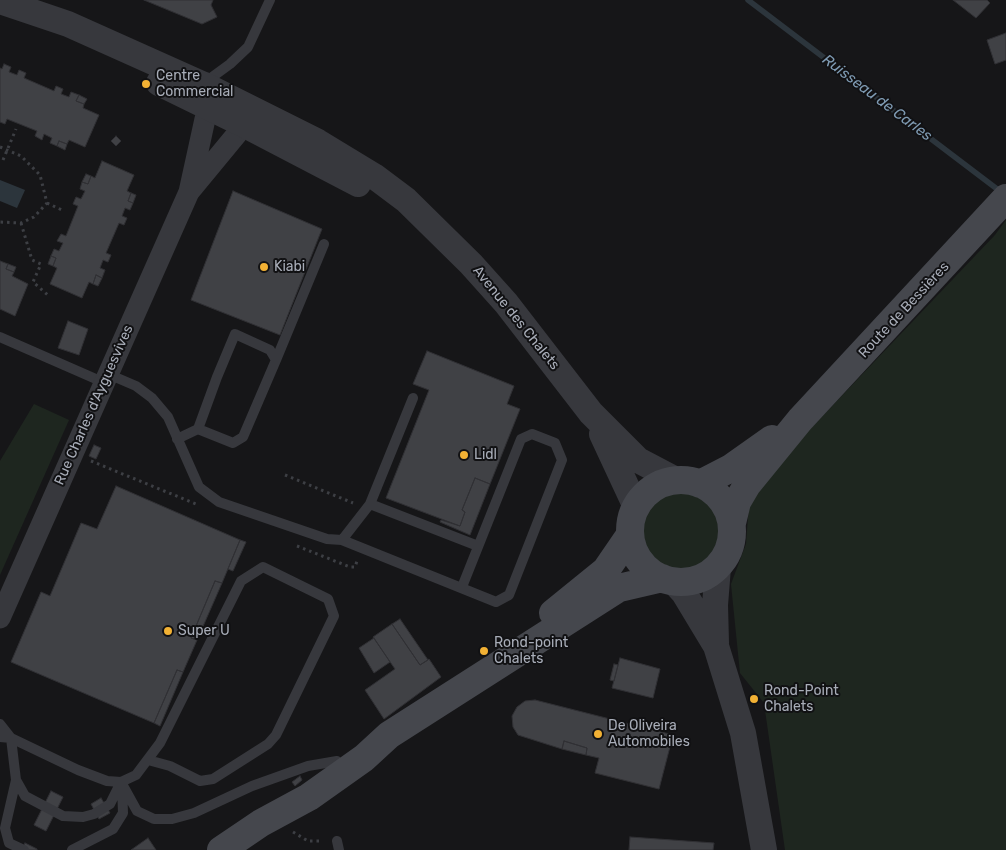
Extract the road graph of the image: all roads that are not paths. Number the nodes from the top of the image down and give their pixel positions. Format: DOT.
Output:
graph roads {
  1 [pos="270,0"];
  2 [pos="0,3"];
  3 [pos="219,106"];
  4 [pos="189,192"];
  5 [pos="1001,204"];
  6 [pos="324,244"];
  7 [pos="0,337"];
  8 [pos="276,360"];
  9 [pos="106,379"];
  10 [pos="413,398"];
  11 [pos="591,414"];
  12 [pos="800,420"];
  13 [pos="198,429"];
  14 [pos="177,439"];
  15 [pos="688,482"];
  16 [pos="370,504"];
  17 [pos="636,507"];
  18 [pos="732,523"];
  19 [pos="630,535"];
  20 [pos="342,540"];
  21 [pos="478,546"];
  22 [pos="718,567"];
  23 [pos="667,580"];
  24 [pos="462,588"];
  25 [pos="0,618"];
  26 [pos="716,646"];
  27 [pos="478,677"];
  28 [pos="0,724"];
  29 [pos="389,735"];
  30 [pos="0,737"];
  31 [pos="11,738"];
  32 [pos="148,760"];
  33 [pos="337,761"];
  34 [pos="16,780"];
  35 [pos="121,782"];
  36 [pos="270,818"];
  37 [pos="24,850"];
  38 [pos="72,850"];
  39 [pos="221,850"];
  40 [pos="764,850"];
  1 -- 3 [label="lane"];
  2 -- 3 [label="street, Avenue des Chalets"];
  3 -- 4 [label="street, Rue Charles d'Ayguesvives"];
  3 -- 4 [label="street, Rue Charles d'Ayguesvives"];
  3 -- 11 [label="street, Avenue des Chalets"];
  4 -- 9 [label="street, Rue Charles d'Ayguesvives"];
  5 -- 12 [label="main road, Route de Bessières"];
  6 -- 8 [label="lane"];
  7 -- 9 [label="lane"];
  8 -- 13 [label="lane"];
  8 -- 13 [label="lane"];
  9 -- 14 [label="lane"];
  9 -- 25 [label="street, Rue Charles d'Ayguesvives"];
  10 -- 16 [label="lane"];
  11 -- 15 [label="street, Avenue des Chalets"];
  11 -- 17 [label="street, Avenue des Chalets"];
  12 -- 15 [label="main road, Route de Bessières"];
  12 -- 18 [label="main road, Route de Bessières"];
  13 -- 14 [label="lane"];
  14 -- 20 [label="lane"];
  15 -- 17 [label="main road, Route de Bessières"];
  15 -- 18 [label="main road"];
  16 -- 20 [label="lane"];
  16 -- 21 [label="lane"];
  17 -- 19 [label="main road, Route de Bessières"];
  18 -- 22 [label="main road, Route de Bessières"];
  19 -- 23 [label="main road"];
  19 -- 27 [label="main road, Route de Bessières"];
  20 -- 24 [label="lane"];
  21 -- 24 [label="lane"];
  21 -- 24 [label="lane"];
  22 -- 23 [label="main road, Route de Bessières"];
  22 -- 26 [label="street"];
  23 -- 26 [label="street"];
  23 -- 27 [label="main road, Route de Bessières"];
  26 -- 40 [label="street"];
  27 -- 29 [label="main road, Route de Bessières"];
  28 -- 31 [label="lane"];
  29 -- 33 [label="main road, Route de Bessières"];
  29 -- 36 [label="main road, Route de Bessières"];
  30 -- 31 [label="lane"];
  31 -- 34 [label="lane"];
  31 -- 35 [label="lane"];
  32 -- 32 [label="lane"];
  32 -- 35 [label="lane"];
  33 -- 35 [label="lane"];
  33 -- 36 [label="main road, Route de Bessières"];
  34 -- 35 [label="lane"];
  34 -- 37 [label="lane"];
  35 -- 38 [label="lane"];
  36 -- 39 [label="main road, Route de Bessières"];
}
